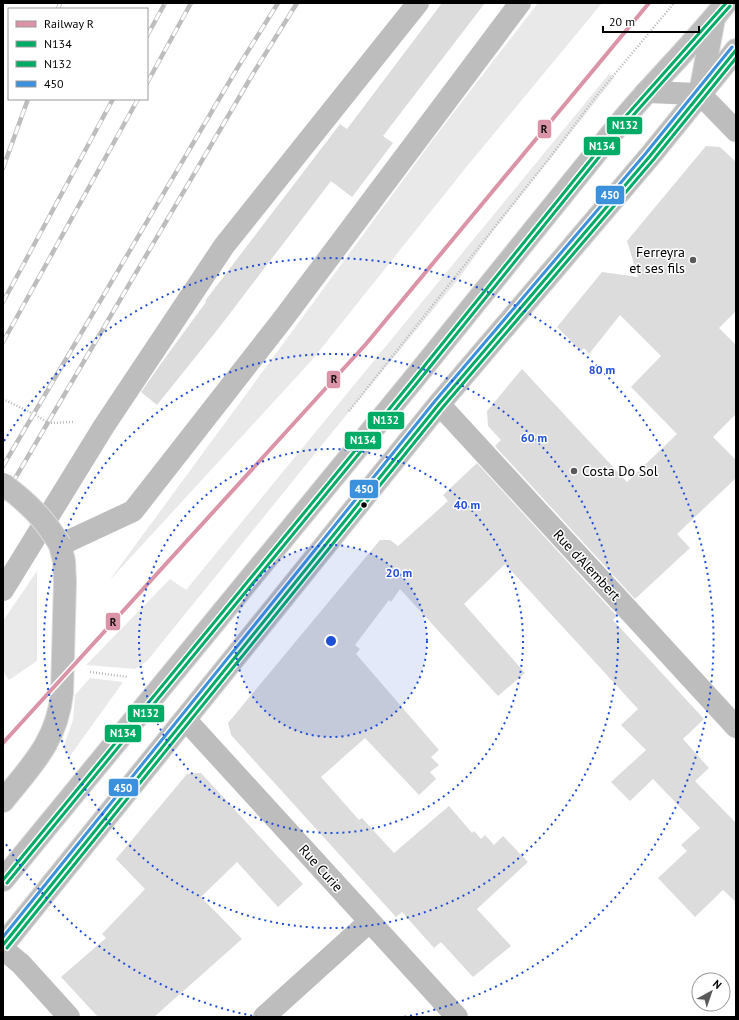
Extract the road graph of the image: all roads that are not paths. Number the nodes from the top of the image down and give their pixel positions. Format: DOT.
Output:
graph roads {
  1 [pos="418,3"];
  2 [pos="520,3"];
  3 [pos="720,11"];
  4 [pos="736,50"];
  5 [pos="646,92"];
  6 [pos="700,94"];
  7 [pos="736,131"];
  8 [pos="438,404"];
  9 [pos="3,484"];
  10 [pos="60,545"];
  11 [pos="3,590"];
  12 [pos="186,719"];
  13 [pos="736,727"];
  14 [pos="3,801"];
  15 [pos="3,880"];
  16 [pos="369,922"];
  17 [pos="3,945"];
  18 [pos="3,949"];
  19 [pos="69,1017"];
  20 [pos="264,1017"];
  21 [pos="457,1017"];
  1 -- 11 [label="main road"];
  2 -- 10 [label="main road"];
  3 -- 5 [label="main road"];
  3 -- 6 [label="main road"];
  4 -- 6 [label="main road"];
  5 -- 6 [label="main road"];
  5 -- 15 [label="main road"];
  6 -- 7 [label="main road"];
  6 -- 8 [label="main road"];
  8 -- 12 [label="main road"];
  8 -- 13 [label="main road, Rue d'Alembert"];
  9 -- 10 [label="main road, bridge"];
  10 -- 14 [label="main road"];
  12 -- 16 [label="main road, Rue Curie"];
  12 -- 17 [label="main road"];
  16 -- 20 [label="main road"];
  16 -- 21 [label="main road, Rue Curie"];
  18 -- 19 [label="main road"];
}
